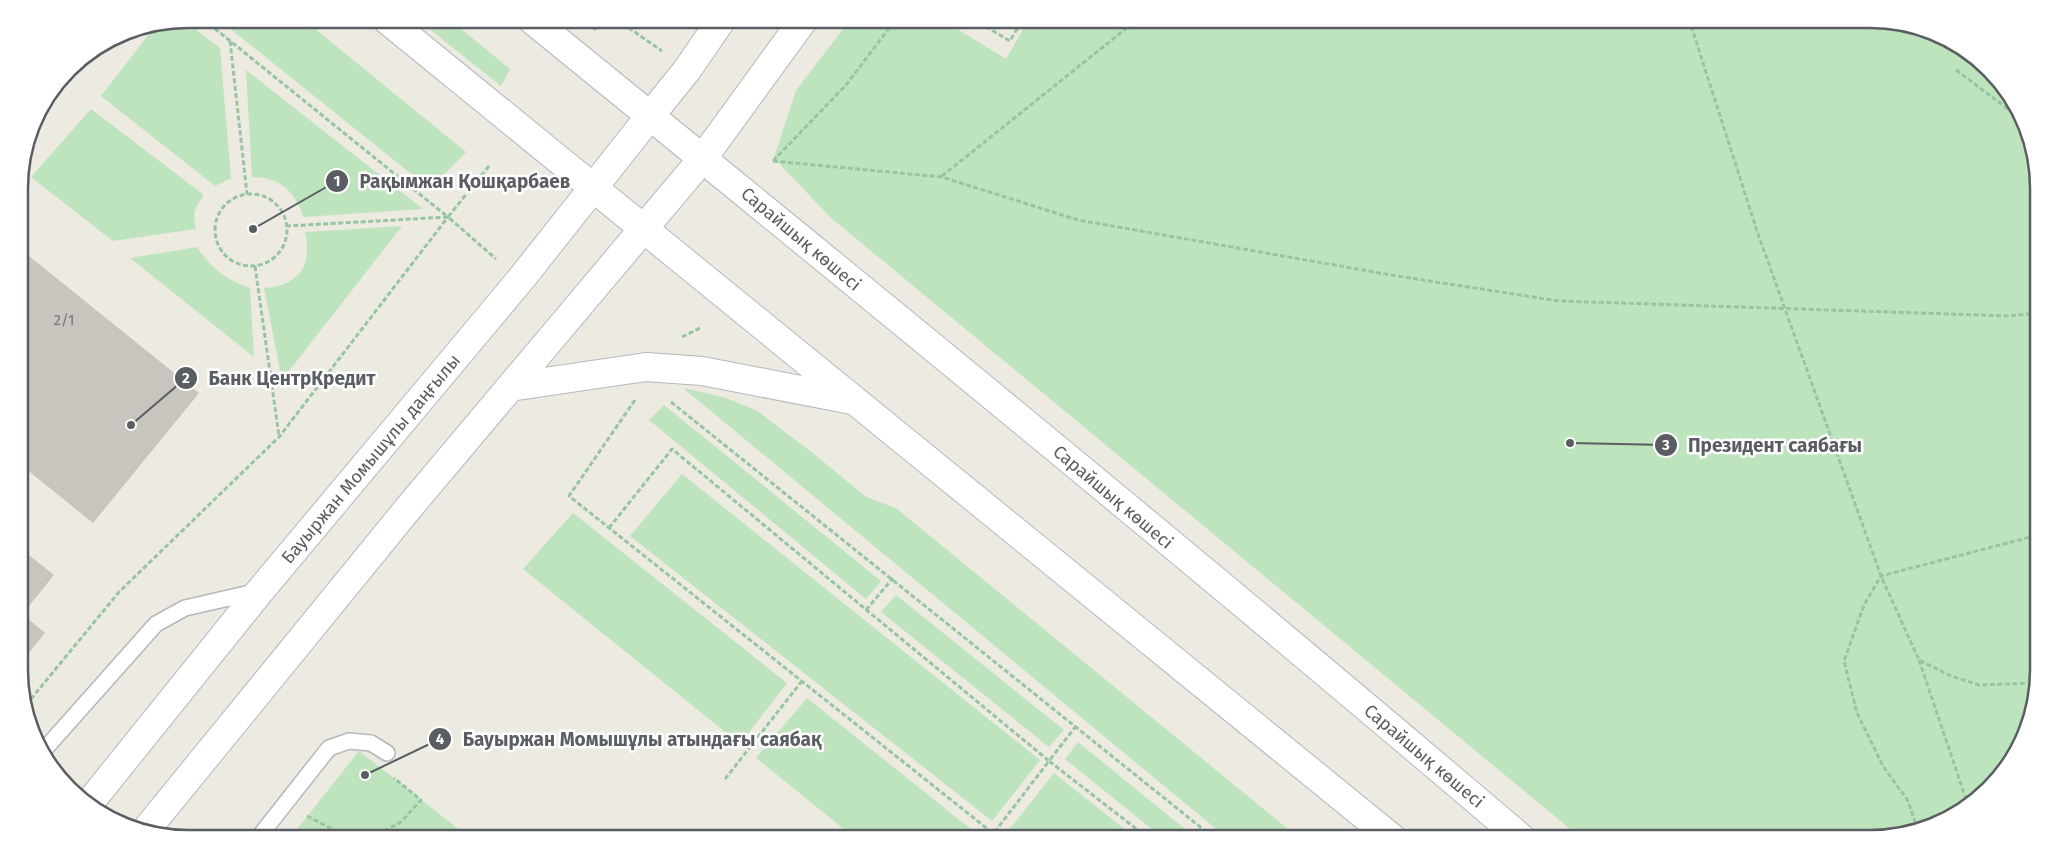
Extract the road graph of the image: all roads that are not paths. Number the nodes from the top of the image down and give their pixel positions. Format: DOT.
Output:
graph roads {
  1 [pos="397,28"];
  2 [pos="542,28"];
  3 [pos="715,28"];
  4 [pos="797,28"];
  5 [pos="650,116"];
  6 [pos="703,158"];
  7 [pos="594,189"];
  8 [pos="644,229"];
  9 [pos="510,387"];
  10 [pos="855,401"];
  11 [pos="260,591"];
  12 [pos="48,746"];
  13 [pos="387,753"];
  14 [pos="93,798"];
  15 [pos="151,824"];
  16 [pos="1381,829"];
  17 [pos="1511,829"];
  18 [pos="264,830"];
  1 -- 7 [label="main road"];
  2 -- 5 [label="main road, Сарайшық көшесі"];
  3 -- 5 [label="main road, Бауыржан Момышұлы даңғылы"];
  4 -- 6 [label="main road"];
  5 -- 6 [label="main road, Сарайшық көшесі"];
  5 -- 7 [label="main road, Бауыржан Момышұлы даңғылы"];
  6 -- 8 [label="main road"];
  6 -- 17 [label="main road, Сарайшық көшесі"];
  7 -- 8 [label="main road"];
  7 -- 11 [label="main road, Бауыржан Момышұлы даңғылы"];
  8 -- 9 [label="main road"];
  8 -- 10 [label="main road"];
  9 -- 10 [label="main road"];
  9 -- 15 [label="main road"];
  10 -- 16 [label="main road"];
  11 -- 12 [label="lane"];
  11 -- 14 [label="main road, Бауыржан Момышұлы даңғылы"];
  13 -- 18 [label="lane"];
}
